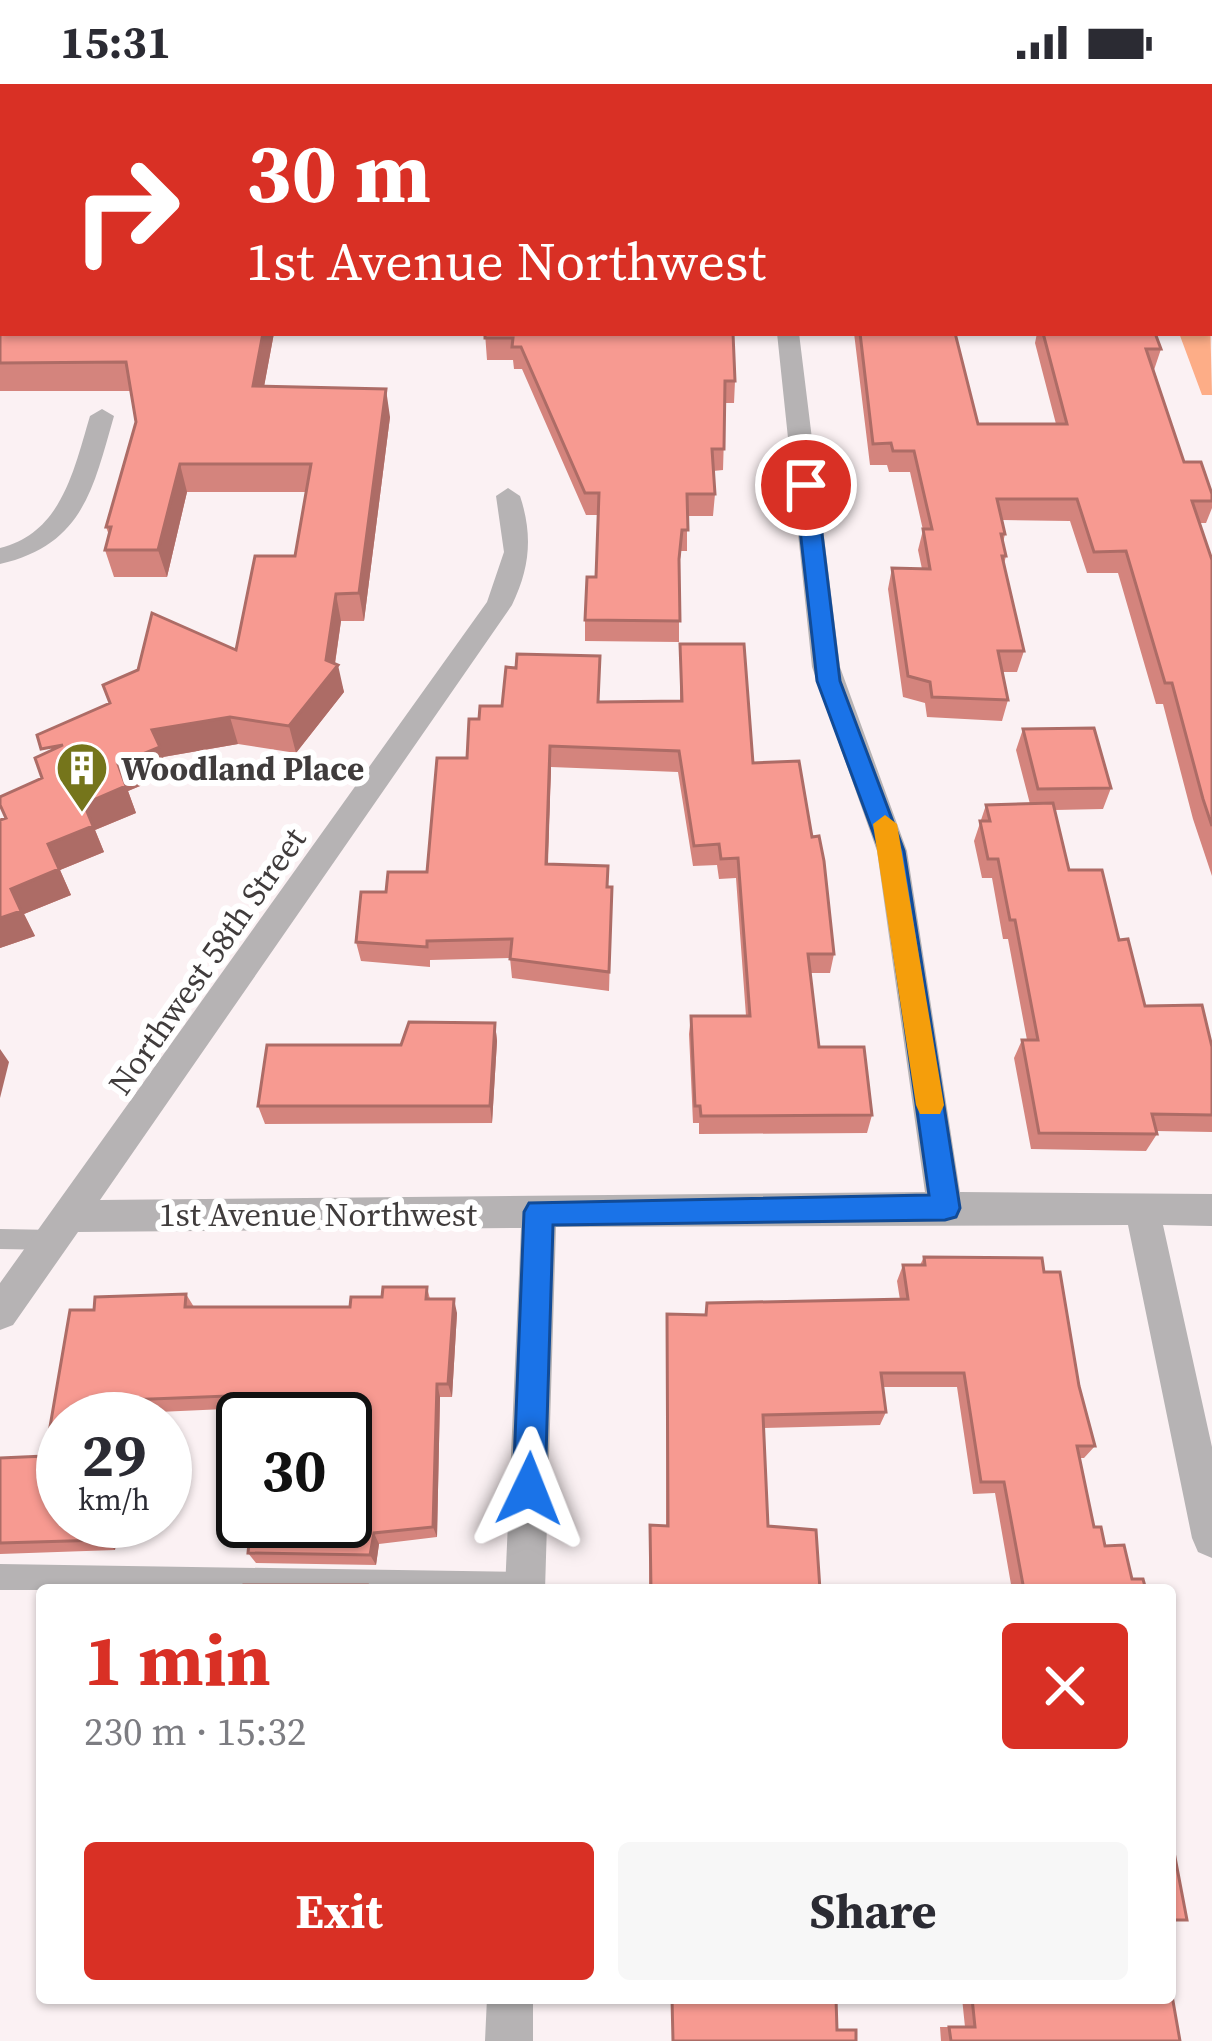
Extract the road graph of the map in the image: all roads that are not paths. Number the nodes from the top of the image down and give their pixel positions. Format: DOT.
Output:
graph roads {
  1 [pos="788,336"];
  2 [pos="102,416"];
  3 [pos="508,496"];
  4 [pos="0,556"];
  5 [pos="945,1208"];
  6 [pos="1142,1210"];
  7 [pos="1212,1210"];
  8 [pos="539,1212"];
  9 [pos="64,1228"];
  10 [pos="0,1239"];
  11 [pos="0,1313"];
  12 [pos="1212,1538"];
  13 [pos="0,1577"];
  14 [pos="334,1584"];
  15 [pos="525,1584"];
  16 [pos="510,2004"];
  17 [pos="508,2041"];
  1 -- 5 [label="street"];
  2 -- 4 [label="street"];
  3 -- 9 [label="street, Northwest 58th Street"];
  5 -- 6 [label="street, 1st Avenue Northwest"];
  5 -- 8 [label="street, 1st Avenue Northwest"];
  6 -- 7 [label="street, 1st Avenue Northwest"];
  6 -- 12 [label="street"];
  8 -- 9 [label="street, 1st Avenue Northwest"];
  8 -- 15 [label="street"];
  9 -- 10 [label="lane"];
  9 -- 11 [label="street, Northwest 58th Street"];
  13 -- 14 [label="lane"];
  16 -- 17 [label="street"];
}
